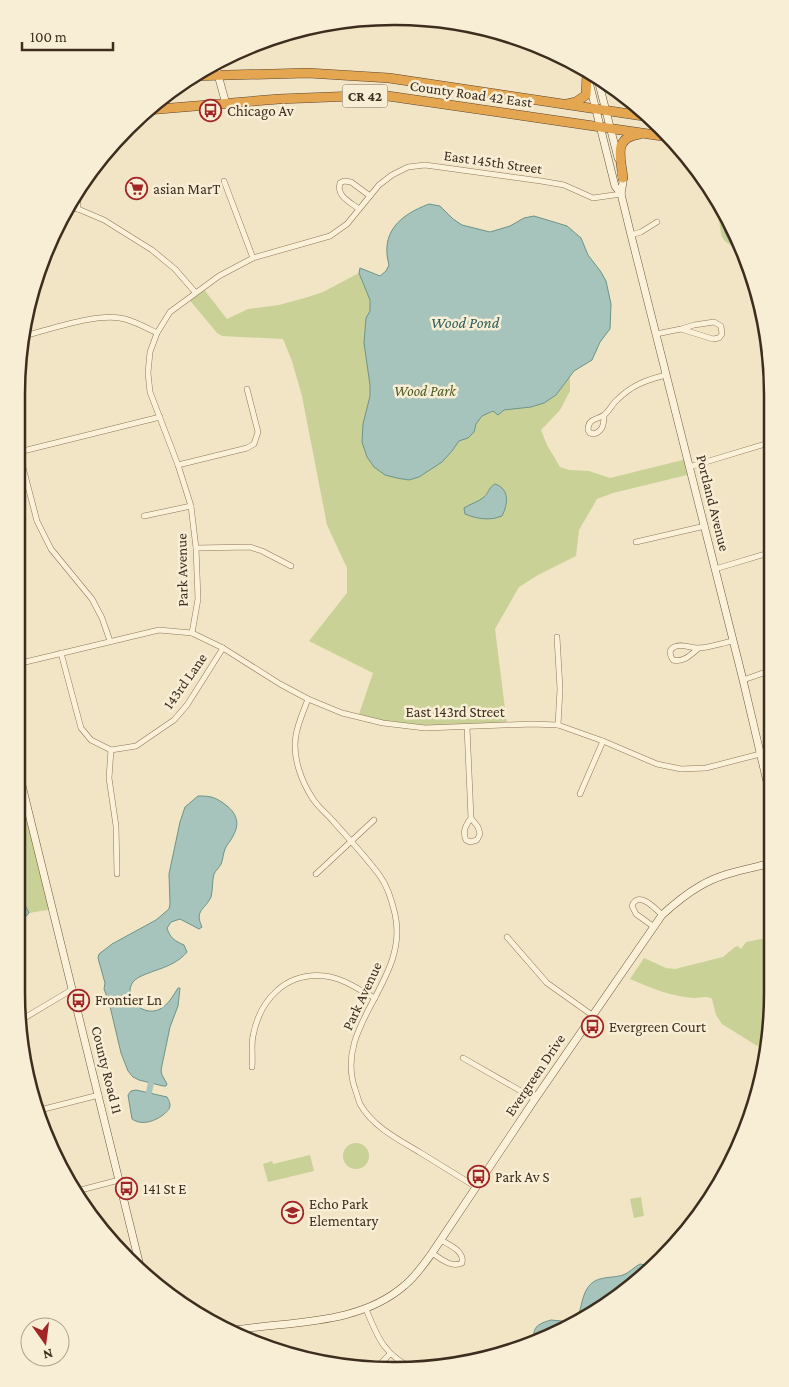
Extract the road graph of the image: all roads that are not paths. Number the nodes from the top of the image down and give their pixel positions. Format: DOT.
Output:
graph roads {
  1 [pos="217,71"];
  2 [pos="209,75"];
  3 [pos="218,75"];
  4 [pos="586,79"];
  5 [pos="588,80"];
  6 [pos="600,87"];
  7 [pos="226,104"];
  8 [pos="564,105"];
  9 [pos="161,109"];
  10 [pos="596,110"];
  11 [pos="607,111"];
  12 [pos="636,115"];
  13 [pos="600,126"];
  14 [pos="611,128"];
  15 [pos="647,134"];
  16 [pos="658,135"];
  17 [pos="623,178"];
  18 [pos="224,181"];
  19 [pos="621,194"];
  20 [pos="370,196"];
  21 [pos="78,205"];
  22 [pos="78,209"];
  23 [pos="359,209"];
  24 [pos="657,222"];
  25 [pos="631,235"];
  26 [pos="253,258"];
  27 [pos="195,292"];
  28 [pos="681,329"];
  29 [pos="157,333"];
  30 [pos="30,334"];
  31 [pos="656,334"];
  32 [pos="666,375"];
  33 [pos="247,389"];
  34 [pos="604,415"];
  35 [pos="160,417"];
  36 [pos="764,444"];
  37 [pos="25,451"];
  38 [pos="178,465"];
  39 [pos="689,467"];
  40 [pos="25,472"];
  41 [pos="191,506"];
  42 [pos="144,516"];
  43 [pos="704,526"];
  44 [pos="636,542"];
  45 [pos="196,548"];
  46 [pos="764,554"];
  47 [pos="291,566"];
  48 [pos="715,569"];
  49 [pos="192,633"];
  50 [pos="557,637"];
  51 [pos="733,640"];
  52 [pos="110,641"];
  53 [pos="223,648"];
  54 [pos="699,648"];
  55 [pos="61,653"];
  56 [pos="25,662"];
  57 [pos="764,673"];
  58 [pos="743,680"];
  59 [pos="308,699"];
  60 [pos="558,725"];
  61 [pos="467,727"];
  62 [pos="603,741"];
  63 [pos="111,750"];
  64 [pos="760,754"];
  65 [pos="764,770"];
  66 [pos="580,794"];
  67 [pos="25,800"];
  68 [pos="471,818"];
  69 [pos="374,820"];
  70 [pos="351,841"];
  71 [pos="764,865"];
  72 [pos="117,874"];
  73 [pos="316,874"];
  74 [pos="662,915"];
  75 [pos="654,927"];
  76 [pos="507,937"];
  77 [pos="73,989"];
  78 [pos="375,998"];
  79 [pos="592,1016"];
  80 [pos="26,1017"];
  81 [pos="463,1058"];
  82 [pos="252,1066"];
  83 [pos="99,1095"];
  84 [pos="536,1099"];
  85 [pos="44,1109"];
  86 [pos="119,1180"];
  87 [pos="476,1187"];
  88 [pos="82,1190"];
  89 [pos="441,1240"];
  90 [pos="432,1253"];
  91 [pos="138,1258"];
  92 [pos="366,1309"];
  93 [pos="248,1332"];
  94 [pos="390,1354"];
  95 [pos="382,1362"];
  96 [pos="401,1362"];
  1 -- 3 [label="street"];
  2 -- 3 [label="highway, County Road 42 East / CR 42"];
  3 -- 7 [label="street"];
  3 -- 8 [label="highway, County Road 42 East / CR 42"];
  4 -- 8 [label="highway"];
  5 -- 10 [label="street, Portland Avenue"];
  6 -- 11 [label="street, Portland Avenue"];
  7 -- 9 [label="highway, County Road 42 East / CR 42"];
  7 -- 13 [label="highway, County Road 42 East / CR 42"];
  8 -- 10 [label="highway, County Road 42 East / CR 42"];
  10 -- 11 [label="highway, County Road 42 East / CR 42"];
  10 -- 13 [label="street, Portland Avenue"];
  11 -- 12 [label="highway, County Road 42 East / CR 42"];
  11 -- 14 [label="street, Portland Avenue"];
  13 -- 14 [label="highway, County Road 42 East / CR 42"];
  13 -- 19 [label="street, Portland Avenue"];
  14 -- 15 [label="highway, County Road 42 East / CR 42"];
  14 -- 17 [label="street, Portland Avenue"];
  15 -- 16 [label="highway, County Road 42 East / CR 42"];
  15 -- 17 [label="highway"];
  17 -- 19 [label="street, Portland Avenue"];
  18 -- 26 [label="street"];
  19 -- 20 [label="street, East 145th Street"];
  19 -- 25 [label="street, Portland Avenue"];
  20 -- 23 [label="street, East 145th Street"];
  20 -- 23 [label="street"];
  21 -- 22 [label="street"];
  22 -- 27 [label="street"];
  23 -- 26 [label="street, East 145th Street"];
  24 -- 25 [label="street"];
  25 -- 31 [label="street, Portland Avenue"];
  26 -- 27 [label="street, East 145th Street"];
  27 -- 29 [label="street, East 145th Street"];
  28 -- 28 [label="street"];
  28 -- 31 [label="street"];
  29 -- 30 [label="street"];
  29 -- 35 [label="street"];
  31 -- 32 [label="street, Portland Avenue"];
  32 -- 34 [label="street"];
  32 -- 39 [label="street, Portland Avenue"];
  33 -- 38 [label="street"];
  35 -- 37 [label="street"];
  35 -- 38 [label="street, Park Avenue"];
  36 -- 39 [label="street"];
  38 -- 41 [label="street, Park Avenue"];
  39 -- 43 [label="street, Portland Avenue"];
  40 -- 52 [label="street"];
  41 -- 42 [label="street"];
  41 -- 45 [label="street, Park Avenue"];
  43 -- 44 [label="street"];
  43 -- 48 [label="street, Portland Avenue"];
  45 -- 47 [label="street"];
  45 -- 49 [label="street, Park Avenue"];
  46 -- 48 [label="street"];
  48 -- 51 [label="street, Portland Avenue"];
  49 -- 52 [label="street, East 143rd Street"];
  49 -- 53 [label="street, East 143rd Street"];
  50 -- 60 [label="street"];
  51 -- 54 [label="street"];
  51 -- 58 [label="street, Portland Avenue"];
  52 -- 55 [label="street, East 143rd Street"];
  53 -- 59 [label="street, East 143rd Street"];
  53 -- 63 [label="street, 143rd Lane"];
  54 -- 54 [label="street"];
  55 -- 56 [label="street, East 143rd Street"];
  55 -- 63 [label="street"];
  57 -- 58 [label="street"];
  58 -- 64 [label="street, Portland Avenue"];
  59 -- 61 [label="street, East 143rd Street"];
  59 -- 70 [label="street, Park Avenue"];
  60 -- 61 [label="street, East 143rd Street"];
  60 -- 62 [label="street, East 143rd Street"];
  61 -- 68 [label="street"];
  62 -- 64 [label="street, East 143rd Street"];
  62 -- 66 [label="street"];
  63 -- 72 [label="street"];
  64 -- 65 [label="street, Portland Avenue"];
  67 -- 77 [label="street, County Road 11"];
  69 -- 70 [label="street"];
  70 -- 73 [label="street"];
  70 -- 78 [label="street, Park Avenue"];
  71 -- 74 [label="street, Evergreen Drive"];
  74 -- 75 [label="street, Evergreen Drive"];
  74 -- 75 [label="street"];
  75 -- 79 [label="street, Evergreen Drive"];
  76 -- 79 [label="street"];
  77 -- 80 [label="street"];
  77 -- 83 [label="street, County Road 11"];
  78 -- 82 [label="street"];
  78 -- 87 [label="street, Park Avenue"];
  79 -- 84 [label="street, Evergreen Drive"];
  81 -- 84 [label="street"];
  83 -- 85 [label="street"];
  83 -- 86 [label="street, County Road 11"];
  84 -- 87 [label="street, Evergreen Drive"];
  86 -- 88 [label="street"];
  86 -- 91 [label="street, County Road 11"];
  87 -- 89 [label="street, Evergreen Drive"];
  89 -- 90 [label="street, Evergreen Drive"];
  89 -- 90 [label="street"];
  90 -- 92 [label="street, Evergreen Drive"];
  92 -- 93 [label="street, Evergreen Drive"];
  92 -- 94 [label="street"];
  94 -- 95 [label="street"];
  94 -- 96 [label="street"];
}
